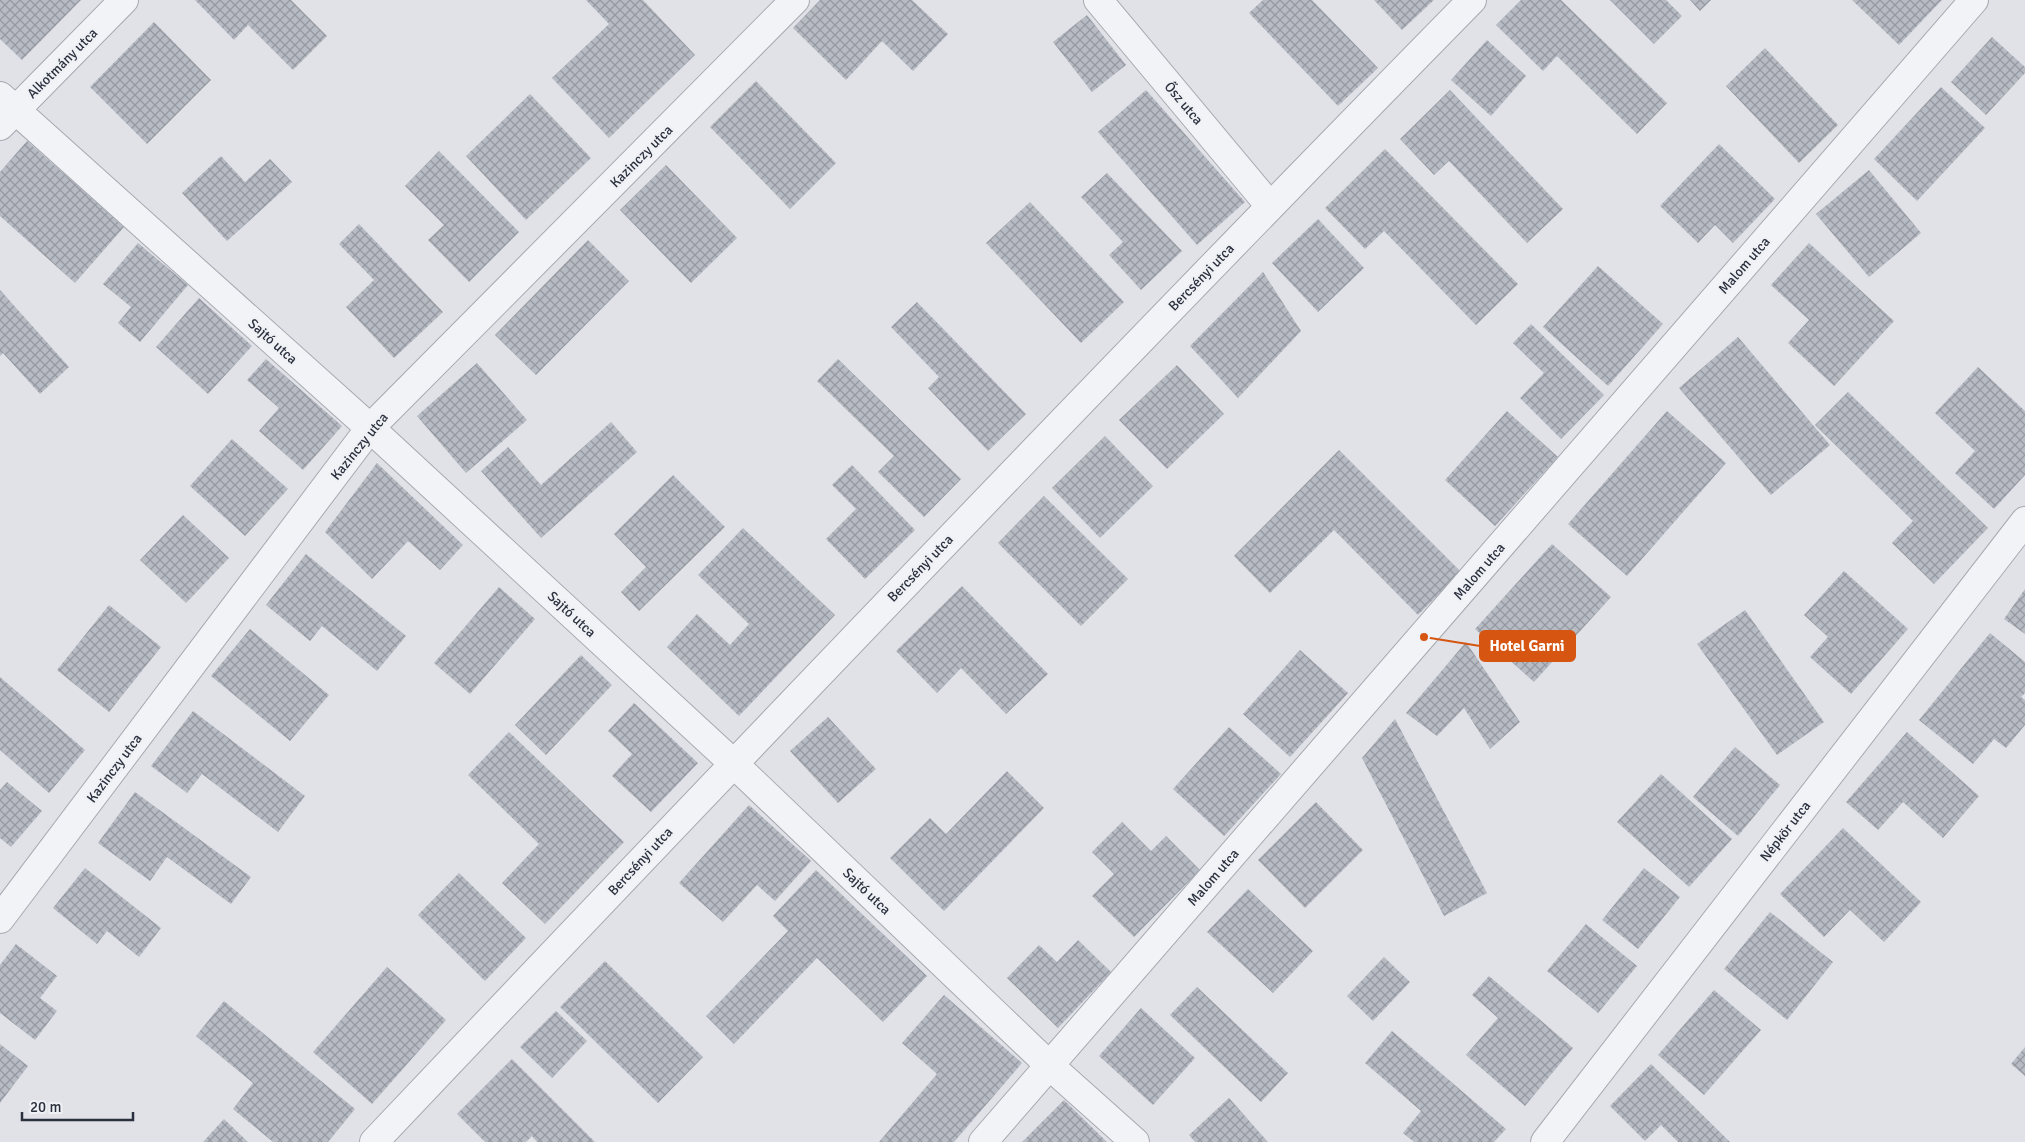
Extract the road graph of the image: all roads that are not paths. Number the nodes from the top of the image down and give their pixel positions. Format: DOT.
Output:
graph roads {
  1 [pos="124,0"];
  2 [pos="795,0"];
  3 [pos="1098,0"];
  4 [pos="1472,0"];
  5 [pos="1974,0"];
  6 [pos="5,111"];
  7 [pos="1270,206"];
  8 [pos="370,428"];
  9 [pos="2025,521"];
  10 [pos="733,763"];
  11 [pos="0,919"];
  12 [pos="1050,1066"];
  13 [pos="374,1142"];
  14 [pos="983,1142"];
  15 [pos="1135,1142"];
  16 [pos="1545,1142"];
  1 -- 6 [label="street, Alkotmány utca"];
  2 -- 8 [label="street, Kazinczy utca"];
  3 -- 7 [label="street, Ősz utca"];
  4 -- 7 [label="street, Bercsényi utca"];
  5 -- 12 [label="street, Malom utca"];
  6 -- 8 [label="street, Sajtó utca"];
  7 -- 10 [label="street, Bercsényi utca"];
  8 -- 10 [label="street, Sajtó utca"];
  8 -- 11 [label="street, Kazinczy utca"];
  9 -- 16 [label="street, Népkör utca"];
  10 -- 12 [label="street, Sajtó utca"];
  10 -- 13 [label="street, Bercsényi utca"];
  12 -- 14 [label="street, Malom utca"];
  12 -- 15 [label="street, Sajtó utca"];
}
